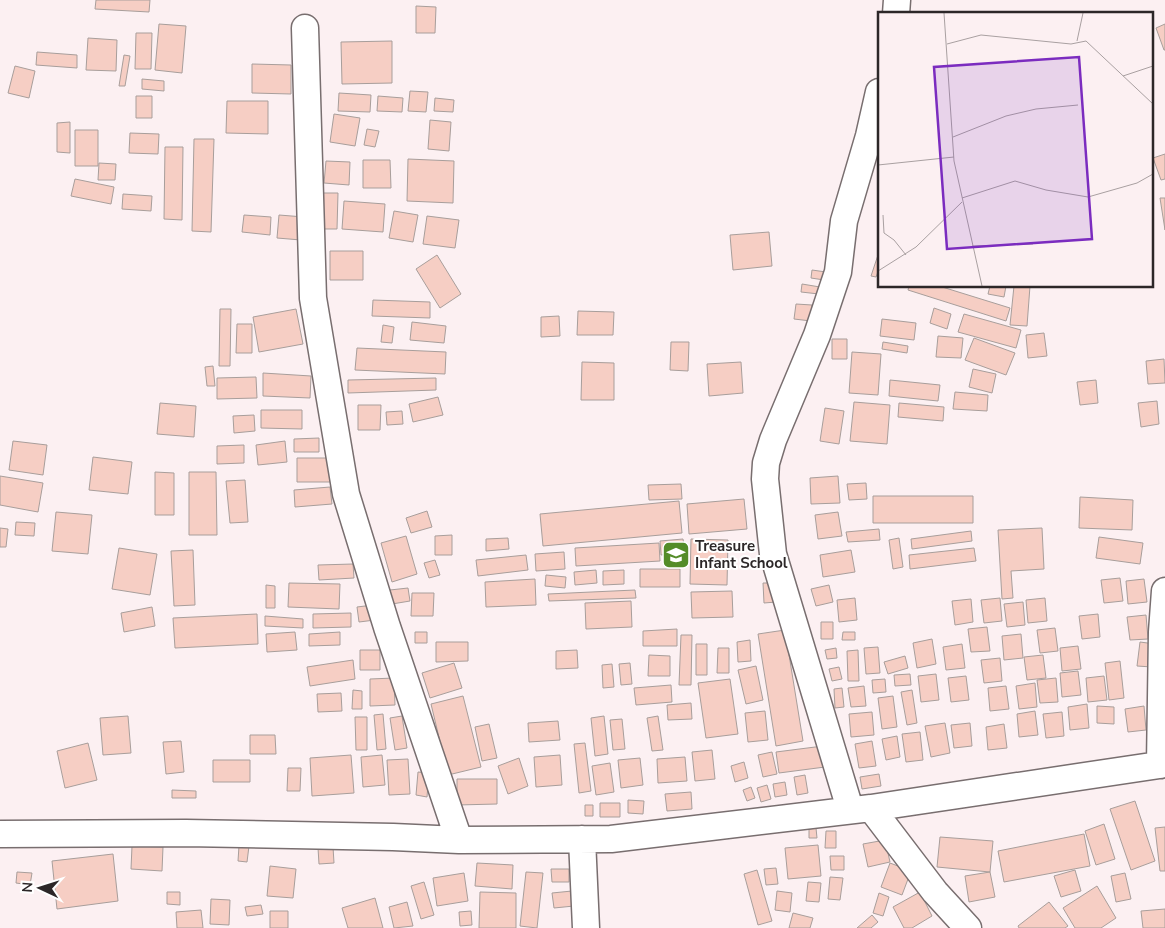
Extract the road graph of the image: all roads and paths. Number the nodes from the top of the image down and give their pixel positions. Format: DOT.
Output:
graph roads {
  1 [pos="305,28"];
  2 [pos="878,96"];
  3 [pos="1165,591"];
  4 [pos="1162,764"];
  5 [pos="860,808"];
  6 [pos="0,834"];
  7 [pos="582,839"];
  8 [pos="459,840"];
  9 [pos="586,928"];
  10 [pos="968,928"];
  1 -- 8 [label="street"];
  2 -- 5 [label="street"];
  3 -- 4 [label="street"];
  4 -- 5 [label="street"];
  5 -- 7 [label="street"];
  5 -- 10 [label="street"];
  6 -- 8 [label="street"];
  7 -- 8 [label="street"];
  7 -- 9 [label="street"];
}
